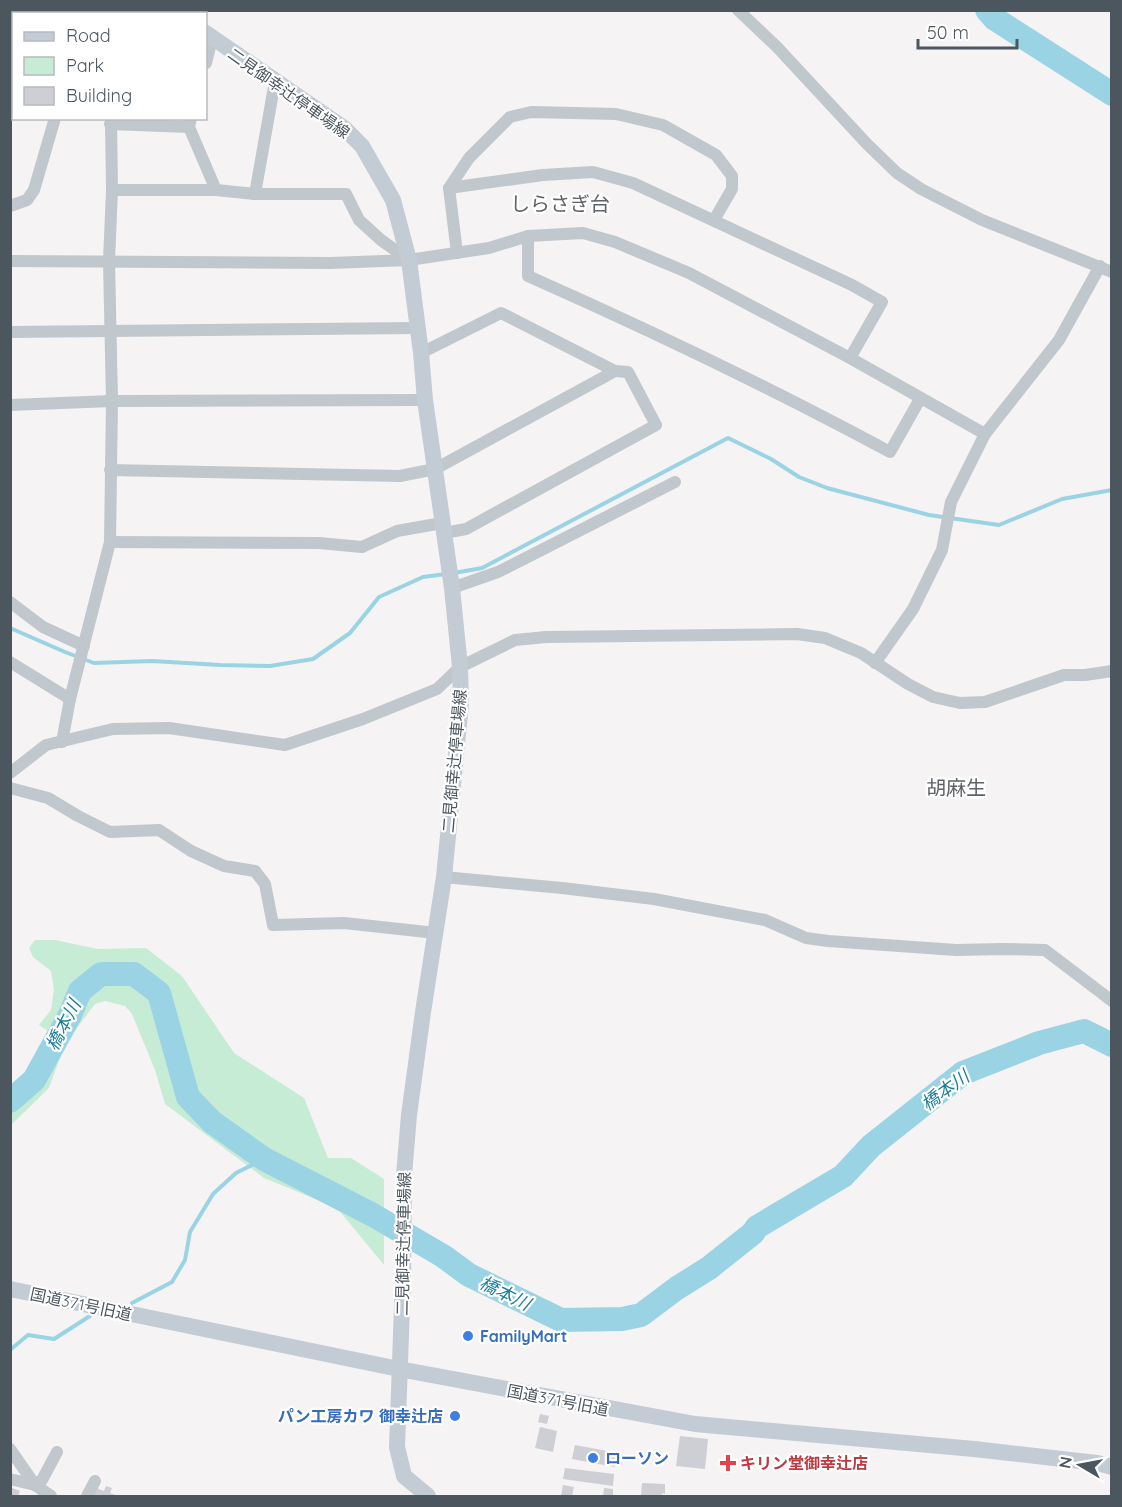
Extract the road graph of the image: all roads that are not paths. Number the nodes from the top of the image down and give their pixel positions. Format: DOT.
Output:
graph roads {
  1 [pos="738,10"];
  2 [pos="209,36"];
  3 [pos="207,54"];
  4 [pos="275,81"];
  5 [pos="54,120"];
  6 [pos="110,121"];
  7 [pos="190,123"];
  8 [pos="449,188"];
  9 [pos="112,190"];
  10 [pos="216,190"];
  11 [pos="255,194"];
  12 [pos="10,206"];
  13 [pos="714,220"];
  14 [pos="528,236"];
  15 [pos="457,253"];
  16 [pos="409,260"];
  17 [pos="10,261"];
  18 [pos="109,261"];
  19 [pos="1106,269"];
  20 [pos="416,328"];
  21 [pos="111,330"];
  22 [pos="10,332"];
  23 [pos="421,353"];
  24 [pos="850,358"];
  25 [pos="615,371"];
  26 [pos="920,399"];
  27 [pos="425,400"];
  28 [pos="112,401"];
  29 [pos="10,405"];
  30 [pos="985,434"];
  31 [pos="110,470"];
  32 [pos="435,470"];
  33 [pos="675,482"];
  34 [pos="443,528"];
  35 [pos="110,543"];
  36 [pos="452,587"];
  37 [pos="10,603"];
  38 [pos="84,649"];
  39 [pos="10,662"];
  40 [pos="875,663"];
  41 [pos="460,667"];
  42 [pos="1112,671"];
  43 [pos="71,694"];
  44 [pos="62,742"];
  45 [pos="10,773"];
  46 [pos="10,788"];
  47 [pos="444,877"];
  48 [pos="436,933"];
  49 [pos="1112,1001"];
  50 [pos="10,1289"];
  51 [pos="399,1370"];
  52 [pos="10,1449"];
  53 [pos="57,1452"];
  54 [pos="1112,1467"];
  55 [pos="10,1479"];
  56 [pos="95,1480"];
  57 [pos="35,1485"];
  58 [pos="51,1497"];
  59 [pos="87,1497"];
  60 [pos="428,1497"];
  1 -- 19 [label="street"];
  2 -- 3 [label="street"];
  2 -- 4 [label="main road, 二見御幸辻停車場線"];
  4 -- 11 [label="street"];
  4 -- 16 [label="main road, 二見御幸辻停車場線"];
  5 -- 12 [label="street"];
  6 -- 7 [label="street"];
  6 -- 9 [label="street"];
  7 -- 10 [label="street"];
  8 -- 13 [label="street"];
  8 -- 13 [label="street"];
  8 -- 15 [label="street"];
  9 -- 10 [label="street"];
  9 -- 18 [label="street"];
  10 -- 11 [label="street"];
  11 -- 16 [label="street"];
  13 -- 24 [label="street"];
  14 -- 15 [label="street"];
  14 -- 24 [label="street"];
  14 -- 26 [label="street"];
  15 -- 16 [label="street"];
  16 -- 18 [label="street"];
  16 -- 20 [label="main road, 二見御幸辻停車場線"];
  17 -- 18 [label="street"];
  18 -- 21 [label="street"];
  19 -- 30 [label="street"];
  20 -- 21 [label="street"];
  20 -- 23 [label="main road, 二見御幸辻停車場線"];
  21 -- 22 [label="street"];
  21 -- 28 [label="street"];
  23 -- 25 [label="street"];
  23 -- 27 [label="main road, 二見御幸辻停車場線"];
  24 -- 26 [label="street"];
  25 -- 32 [label="street"];
  25 -- 34 [label="street"];
  26 -- 30 [label="street"];
  27 -- 28 [label="street"];
  27 -- 32 [label="main road, 二見御幸辻停車場線"];
  28 -- 29 [label="street"];
  28 -- 31 [label="street"];
  30 -- 40 [label="street"];
  31 -- 32 [label="street"];
  31 -- 35 [label="street"];
  32 -- 34 [label="main road, 二見御幸辻停車場線"];
  33 -- 36 [label="street"];
  34 -- 35 [label="street"];
  34 -- 36 [label="main road, 二見御幸辻停車場線"];
  35 -- 38 [label="street"];
  36 -- 41 [label="main road, 二見御幸辻停車場線"];
  37 -- 38 [label="street"];
  38 -- 43 [label="street"];
  39 -- 43 [label="street"];
  40 -- 41 [label="street"];
  40 -- 42 [label="street"];
  41 -- 44 [label="street"];
  41 -- 47 [label="main road, 二見御幸辻停車場線"];
  43 -- 44 [label="street"];
  44 -- 45 [label="street"];
  46 -- 48 [label="street"];
  47 -- 48 [label="main road, 二見御幸辻停車場線"];
  47 -- 49 [label="street"];
  48 -- 51 [label="main road, 二見御幸辻停車場線"];
  50 -- 51 [label="main road, 国道371号旧道"];
  51 -- 54 [label="main road, 国道371号旧道"];
  51 -- 60 [label="main road, 二見御幸辻停車場線"];
  52 -- 57 [label="street"];
  53 -- 57 [label="street"];
  55 -- 57 [label="street"];
  56 -- 59 [label="street"];
  57 -- 58 [label="street"];
}
